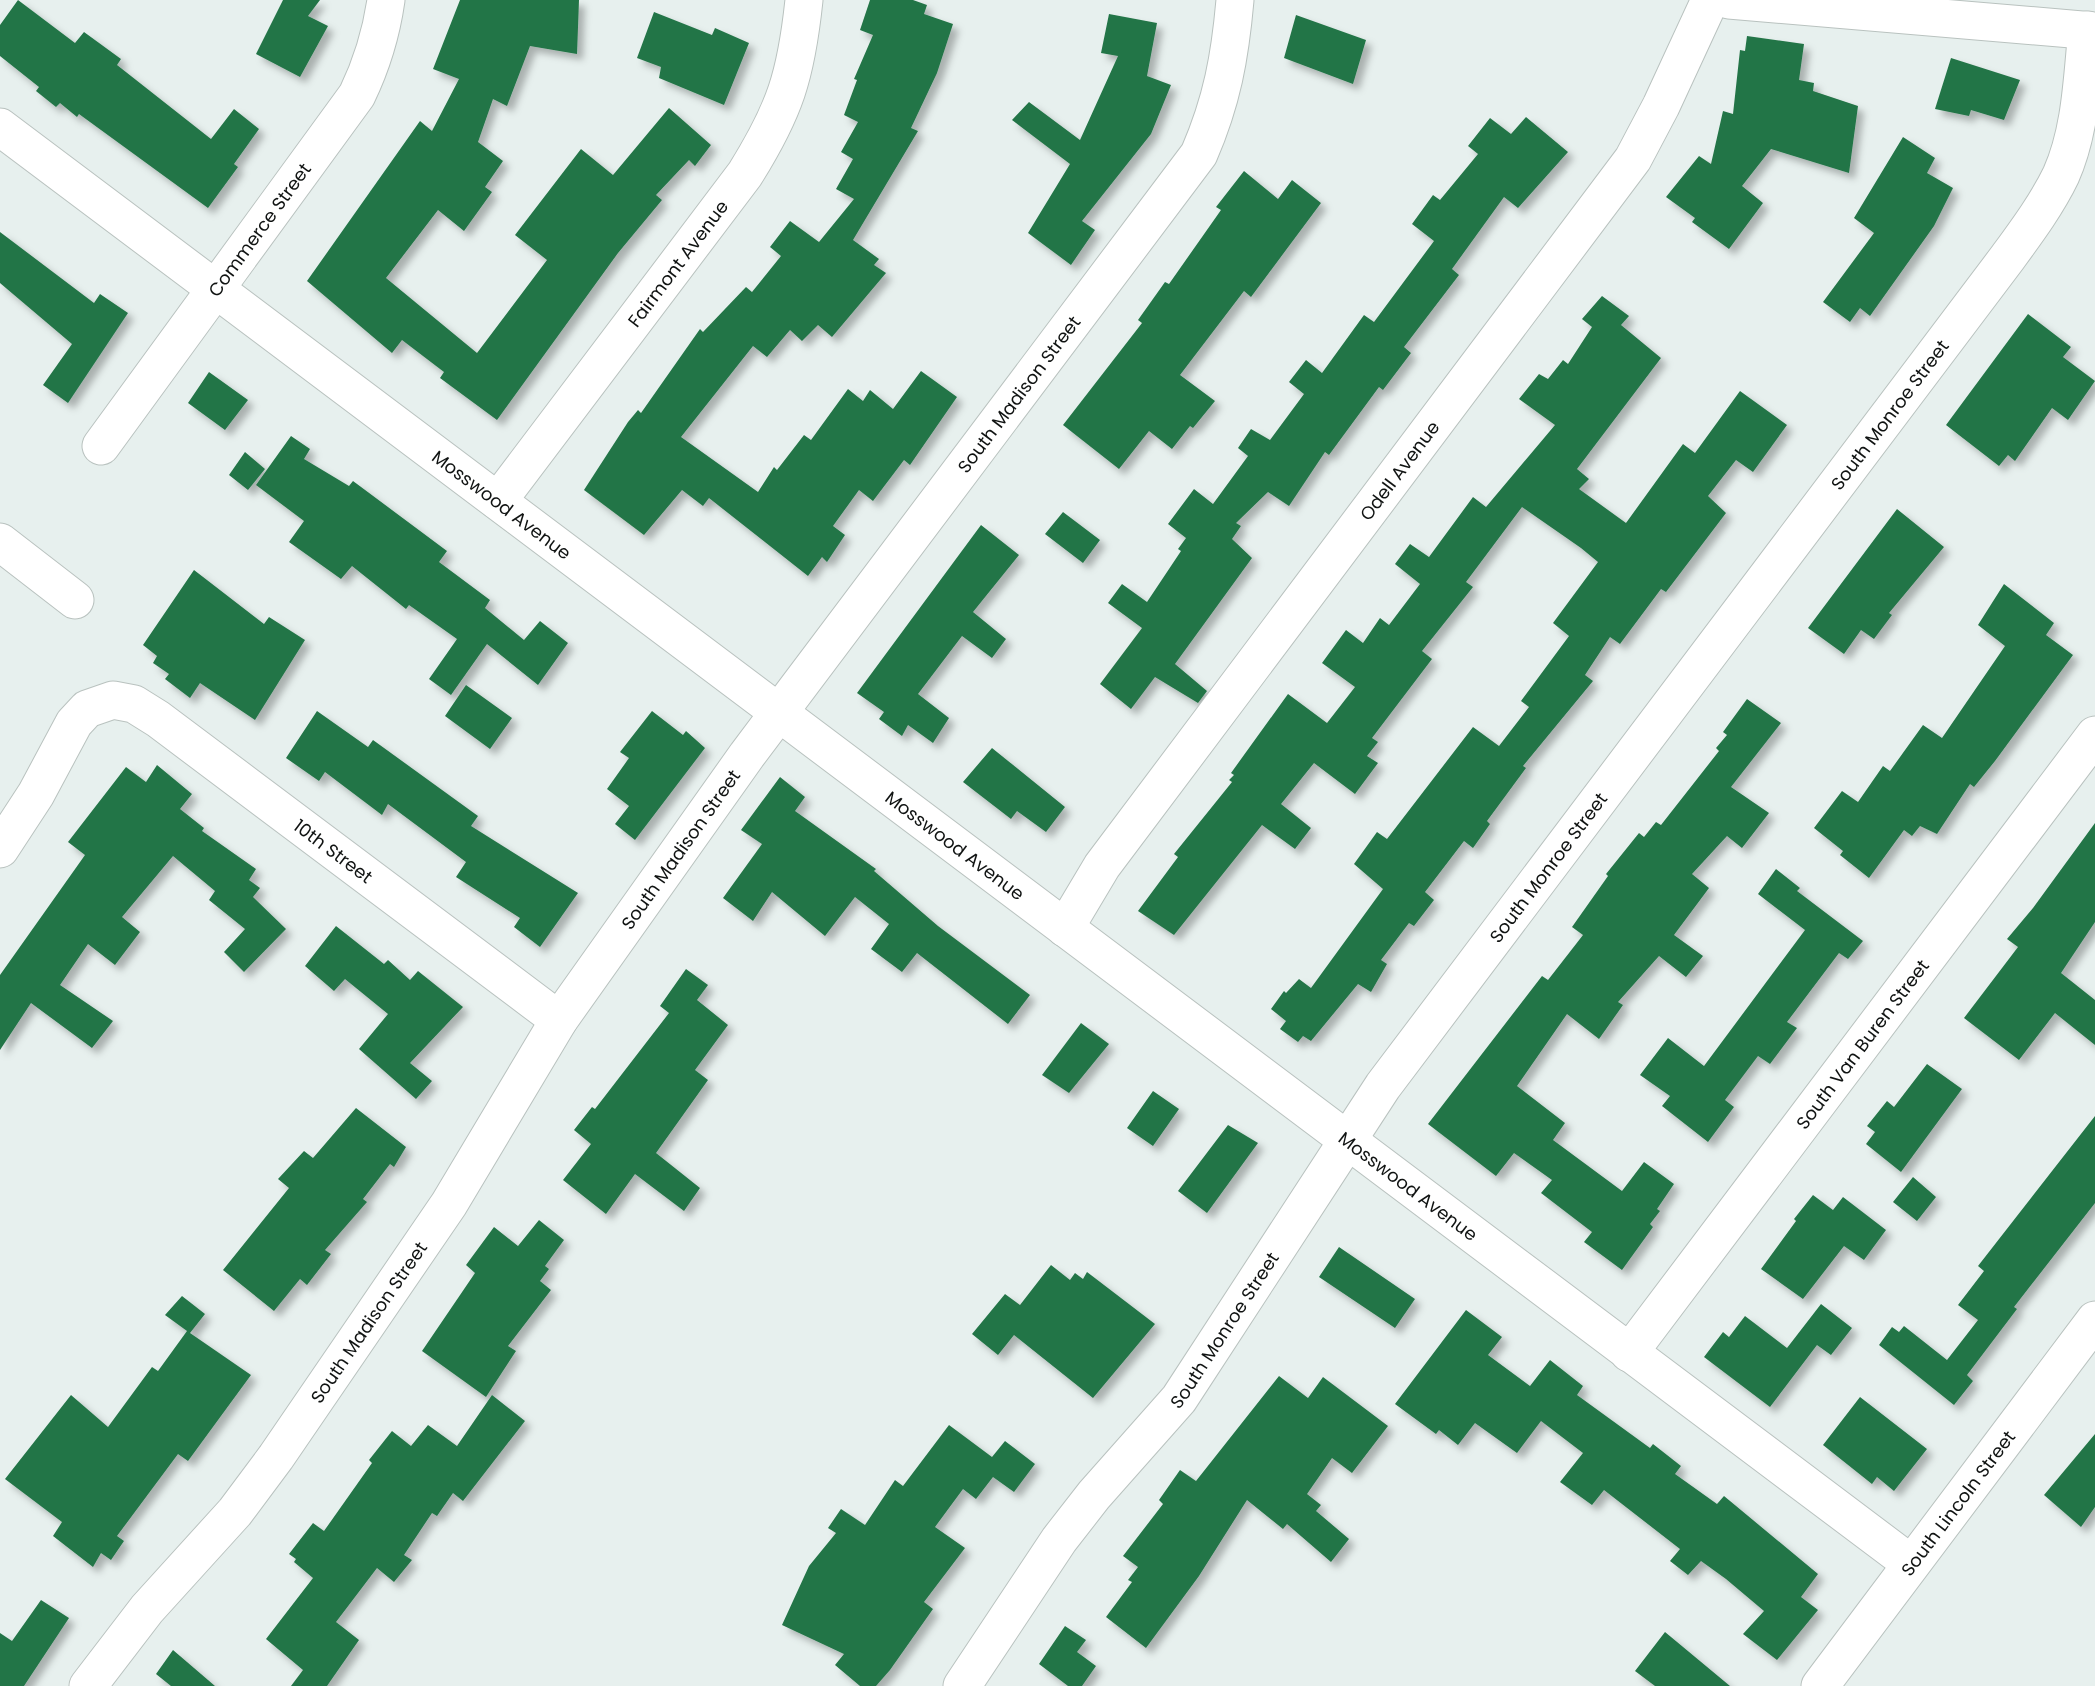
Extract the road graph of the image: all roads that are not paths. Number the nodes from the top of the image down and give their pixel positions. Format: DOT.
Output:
graph roads {
  1 [pos="386,0"];
  2 [pos="804,0"];
  3 [pos="1235,0"];
  4 [pos="1710,0"];
  5 [pos="1729,0"];
  6 [pos="2091,31"];
  7 [pos="0,127"];
  8 [pos="215,287"];
  9 [pos="101,446"];
  10 [pos="498,501"];
  11 [pos="0,542"];
  12 [pos="75,600"];
  13 [pos="779,714"];
  14 [pos="2095,735"];
  15 [pos="0,849"];
  16 [pos="1065,928"];
  17 [pos="559,1020"];
  18 [pos="1347,1139"];
  19 [pos="2095,1320"];
  20 [pos="1629,1353"];
  21 [pos="1910,1563"];
  22 [pos="88,1686"];
  23 [pos="962,1686"];
  24 [pos="1820,1686"];
  1 -- 8 [label="street, Commerce Street"];
  2 -- 10 [label="street, Fairmont Avenue"];
  3 -- 13 [label="street, South Madison Street"];
  4 -- 16 [label="street, Odell Avenue"];
  5 -- 6 [label="street"];
  6 -- 18 [label="street, South Monroe Street"];
  7 -- 8 [label="street, Mosswood Avenue"];
  8 -- 9 [label="street, Commerce Street"];
  8 -- 10 [label="street, Mosswood Avenue"];
  10 -- 13 [label="street, Mosswood Avenue"];
  11 -- 12 [label="street"];
  13 -- 16 [label="street, Mosswood Avenue"];
  13 -- 17 [label="street, South Madison Street"];
  14 -- 20 [label="street, South Van Buren Street"];
  15 -- 17 [label="street, 10th Street"];
  16 -- 18 [label="street, Mosswood Avenue"];
  17 -- 22 [label="street, South Madison Street"];
  18 -- 20 [label="street, Mosswood Avenue"];
  18 -- 23 [label="street, South Monroe Street"];
  19 -- 21 [label="street, South Lincoln Street"];
  20 -- 21 [label="street, Mosswood Avenue"];
  21 -- 24 [label="street, South Lincoln Street"];
}
